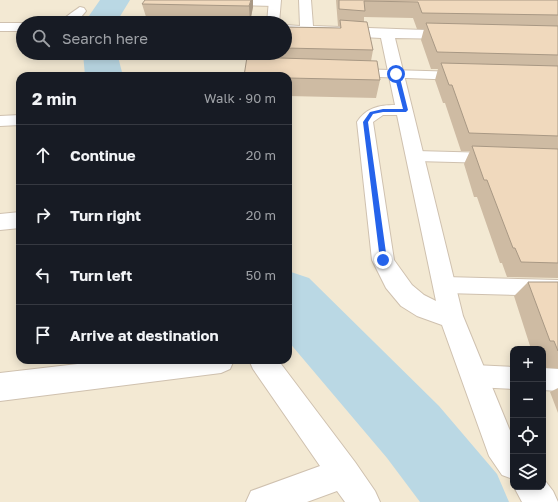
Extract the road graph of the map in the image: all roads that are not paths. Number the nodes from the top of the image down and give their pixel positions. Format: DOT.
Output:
graph roads {
  1 [pos="305,0"];
  2 [pos="220,2"];
  3 [pos="275,2"];
  4 [pos="80,11"];
  5 [pos="76,16"];
  6 [pos="274,16"];
  7 [pos="16,27"];
  8 [pos="0,28"];
  9 [pos="292,30"];
  10 [pos="307,31"];
  11 [pos="387,34"];
  12 [pos="465,36"];
  13 [pos="342,73"];
  14 [pos="396,74"];
  15 [pos="473,76"];
  16 [pos="406,110"];
  17 [pos="16,120"];
  18 [pos="0,121"];
  19 [pos="416,156"];
  20 [pos="503,158"];
  21 [pos="16,220"];
  22 [pos="0,222"];
  23 [pos="444,285"];
  24 [pos="558,288"];
  25 [pos="452,316"];
  26 [pos="188,364"];
  27 [pos="265,364"];
  28 [pos="474,376"];
  29 [pos="510,378"];
  30 [pos="546,379"];
  31 [pos="558,380"];
  32 [pos="0,387"];
  33 [pos="510,460"];
  34 [pos="344,473"];
  35 [pos="532,490"];
  36 [pos="262,502"];
  37 [pos="364,502"];
  38 [pos="542,502"];
  1 -- 10 [label="street"];
  2 -- 3 [label="lane"];
  3 -- 6 [label="street"];
  4 -- 5 [label="street"];
  7 -- 8 [label="street"];
  9 -- 10 [label="street"];
  10 -- 11 [label="street"];
  11 -- 12 [label="street"];
  11 -- 14 [label="street"];
  13 -- 14 [label="lane"];
  14 -- 15 [label="lane"];
  14 -- 16 [label="street"];
  16 -- 19 [label="street"];
  16 -- 25 [label="street"];
  17 -- 18 [label="street"];
  19 -- 20 [label="lane"];
  19 -- 23 [label="street"];
  21 -- 22 [label="street"];
  23 -- 24 [label="lane"];
  23 -- 25 [label="street"];
  25 -- 28 [label="street"];
  26 -- 32 [label="street"];
  27 -- 34 [label="street"];
  28 -- 29 [label="lane"];
  28 -- 33 [label="street"];
  30 -- 31 [label="lane"];
  34 -- 36 [label="street"];
  34 -- 37 [label="street"];
  35 -- 38 [label="street"];
}
